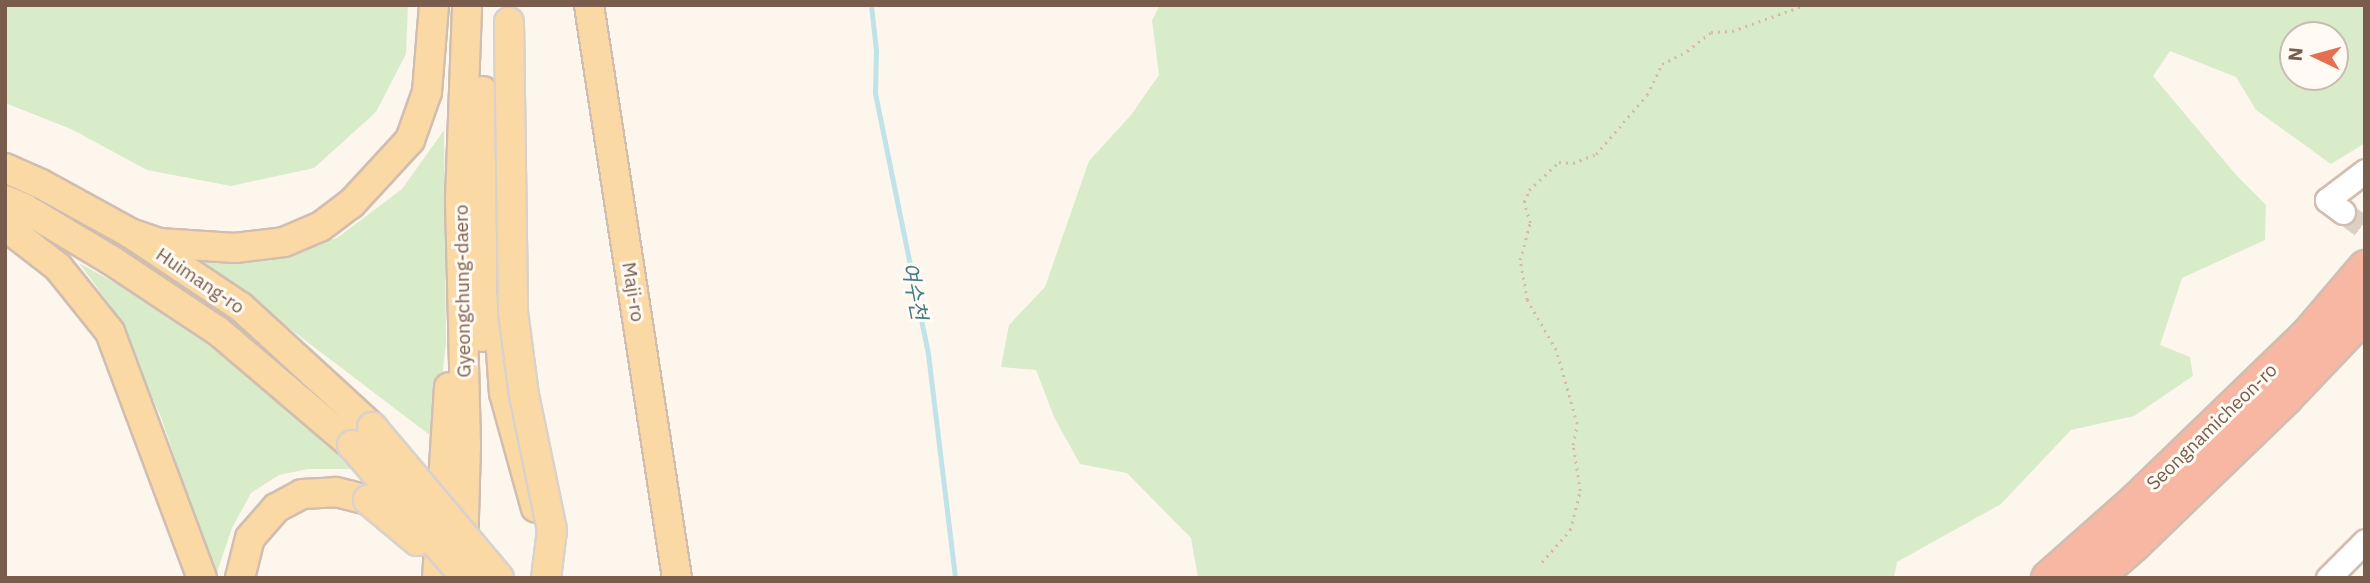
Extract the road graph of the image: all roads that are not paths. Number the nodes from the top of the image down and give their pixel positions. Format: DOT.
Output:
graph roads {
  1 [pos="434,5"];
  2 [pos="467,5"];
  3 [pos="482,5"];
  4 [pos="589,5"];
  5 [pos="509,14"];
  6 [pos="483,55"];
  7 [pos="5,168"];
  8 [pos="2365,171"];
  9 [pos="460,199"];
  10 [pos="5,201"];
  11 [pos="2343,212"];
  12 [pos="5,226"];
  13 [pos="130,233"];
  14 [pos="2365,267"];
  15 [pos="2365,313"];
  16 [pos="362,436"];
  17 [pos="2365,541"];
  18 [pos="202,578"];
  19 [pos="240,578"];
  20 [pos="437,578"];
  21 [pos="463,578"];
  22 [pos="479,578"];
  23 [pos="499,578"];
  24 [pos="546,578"];
  25 [pos="557,578"];
  26 [pos="677,578"];
  27 [pos="2048,578"];
  28 [pos="2094,578"];
  29 [pos="2328,578"];
  1 -- 13 [label="main road"];
  2 -- 9 [label="main road, Gyeongchung-daero"];
  3 -- 6 [label="main road, Gyeongchung-daero"];
  4 -- 26 [label="main road, Maji-ro"];
  5 -- 24 [label="main road, bridge"];
  6 -- 22 [label="main road, Gyeongchung-daero"];
  6 -- 25 [label="main road"];
  7 -- 13 [label="main road, Huimang-ro"];
  8 -- 11 [label="street"];
  9 -- 20 [label="main road"];
  9 -- 21 [label="main road, Gyeongchung-daero"];
  10 -- 16 [label="main road, Huimang-ro"];
  12 -- 18 [label="main road"];
  13 -- 16 [label="main road, Huimang-ro"];
  14 -- 27 [label="highway, Seongnamicheon-ro"];
  15 -- 28 [label="highway, Seongnamicheon-ro"];
  16 -- 21 [label="main road, bridge"];
  16 -- 23 [label="main road, bridge"];
  17 -- 29 [label="street"];
  19 -- 21 [label="main road, bridge"];
}
